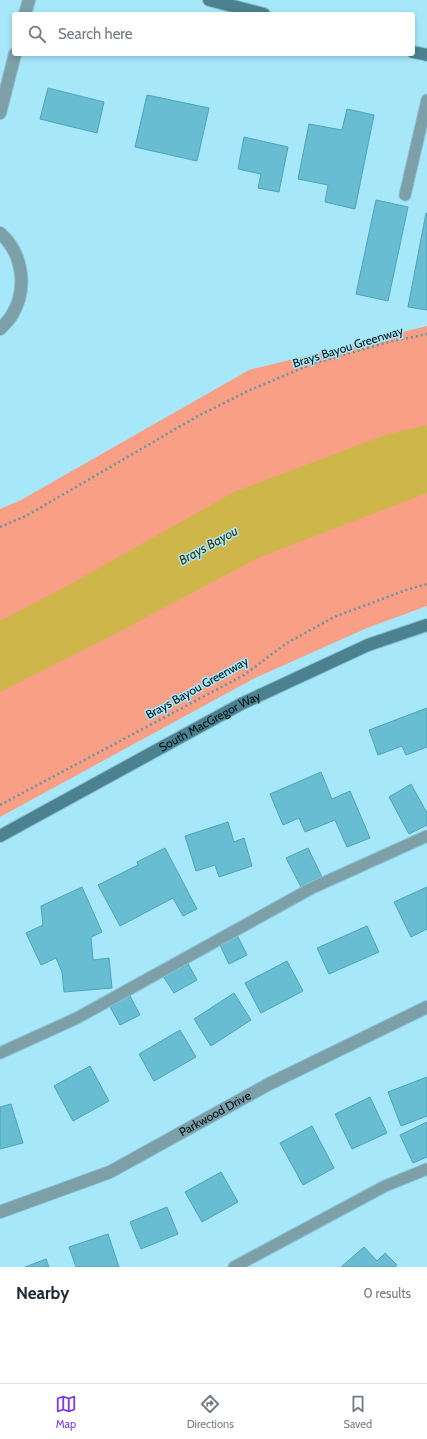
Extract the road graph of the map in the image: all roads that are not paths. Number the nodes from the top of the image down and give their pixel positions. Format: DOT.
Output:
graph roads {
  1 [pos="29,0"];
  2 [pos="209,0"];
  3 [pos="26,12"];
  4 [pos="256,12"];
  5 [pos="415,52"];
  6 [pos="427,55"];
  7 [pos="14,56"];
  8 [pos="427,100"];
  9 [pos="0,112"];
  10 [pos="405,195"];
  11 [pos="0,233"];
  12 [pos="0,329"];
  13 [pos="427,625"];
  14 [pos="0,836"];
  15 [pos="427,836"];
  16 [pos="427,1007"];
  17 [pos="0,1053"];
  18 [pos="427,1169"];
  19 [pos="0,1212"];
  20 [pos="234,1267"];
  1 -- 3 [label="street"];
  2 -- 4 [label="main road"];
  5 -- 6 [label="main road"];
  7 -- 9 [label="street"];
  8 -- 10 [label="lane"];
  11 -- 12 [label="street"];
  13 -- 14 [label="main road, South MacGregor Way"];
  15 -- 17 [label="lane"];
  16 -- 19 [label="street, Parkwood Drive"];
  18 -- 20 [label="lane"];
}
